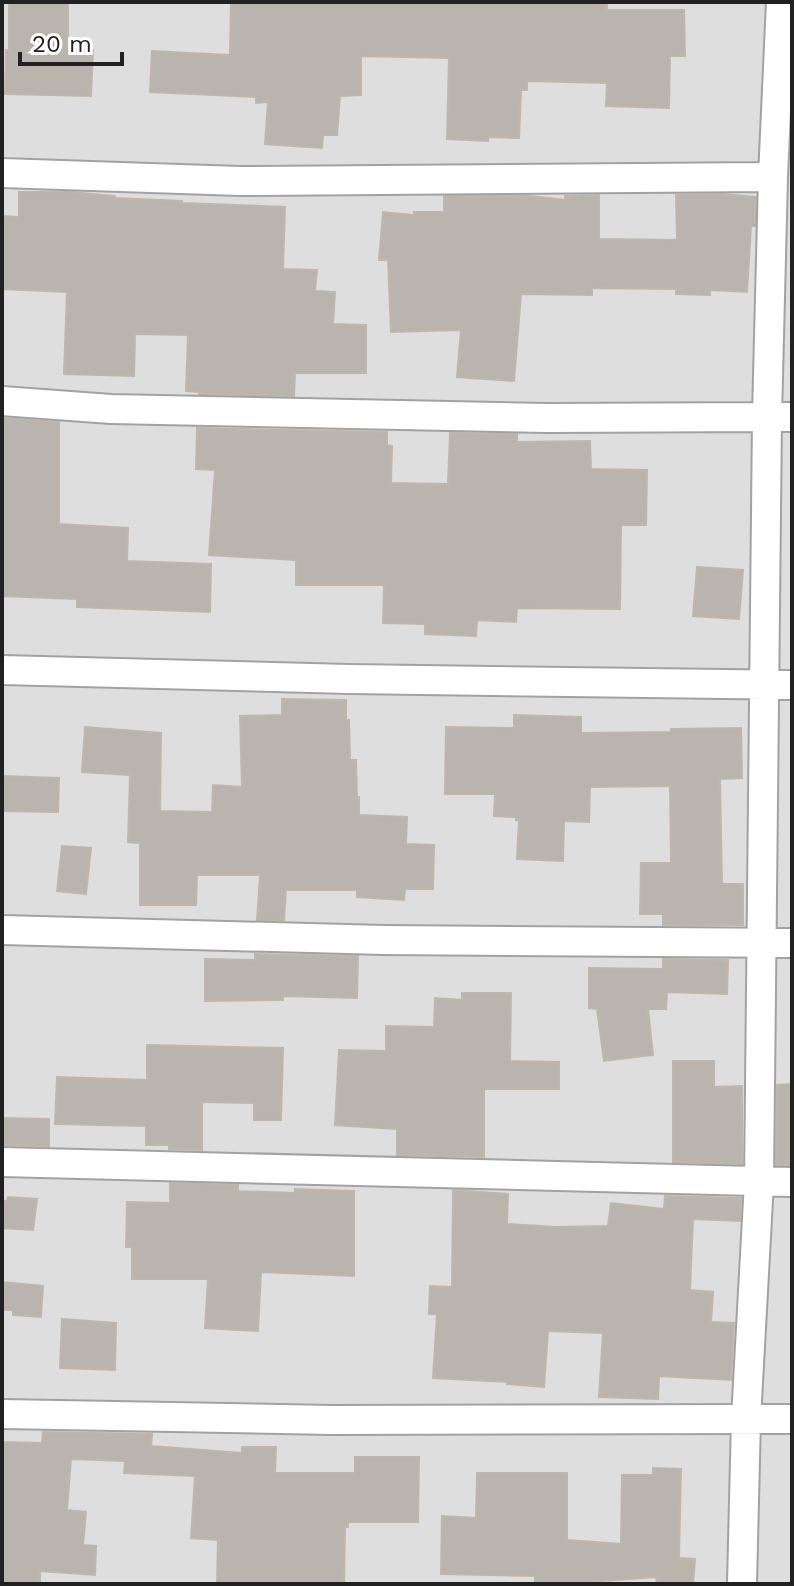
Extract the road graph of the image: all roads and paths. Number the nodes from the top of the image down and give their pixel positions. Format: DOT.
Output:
graph roads {
  1 [pos="781,2"];
  2 [pos="2,173"];
  3 [pos="773,177"];
  4 [pos="2,401"];
  5 [pos="780,417"];
  6 [pos="2,670"];
  7 [pos="764,685"];
  8 [pos="792,685"];
  9 [pos="2,930"];
  10 [pos="762,942"];
  11 [pos="792,943"];
  12 [pos="2,1162"];
  13 [pos="759,1182"];
  14 [pos="792,1182"];
  15 [pos="2,1414"];
  16 [pos="746,1419"];
  17 [pos="792,1419"];
  18 [pos="742,1584"];
  1 -- 3 [label="street"];
  2 -- 3 [label="street"];
  3 -- 5 [label="street"];
  4 -- 5 [label="street"];
  5 -- 7 [label="street"];
  6 -- 7 [label="street"];
  7 -- 8 [label="street"];
  7 -- 10 [label="street"];
  9 -- 10 [label="street"];
  10 -- 11 [label="street"];
  10 -- 13 [label="street"];
  12 -- 13 [label="street"];
  13 -- 14 [label="street"];
  13 -- 16 [label="street"];
  15 -- 16 [label="street"];
  16 -- 17 [label="street"];
  16 -- 18 [label="street"];
}
